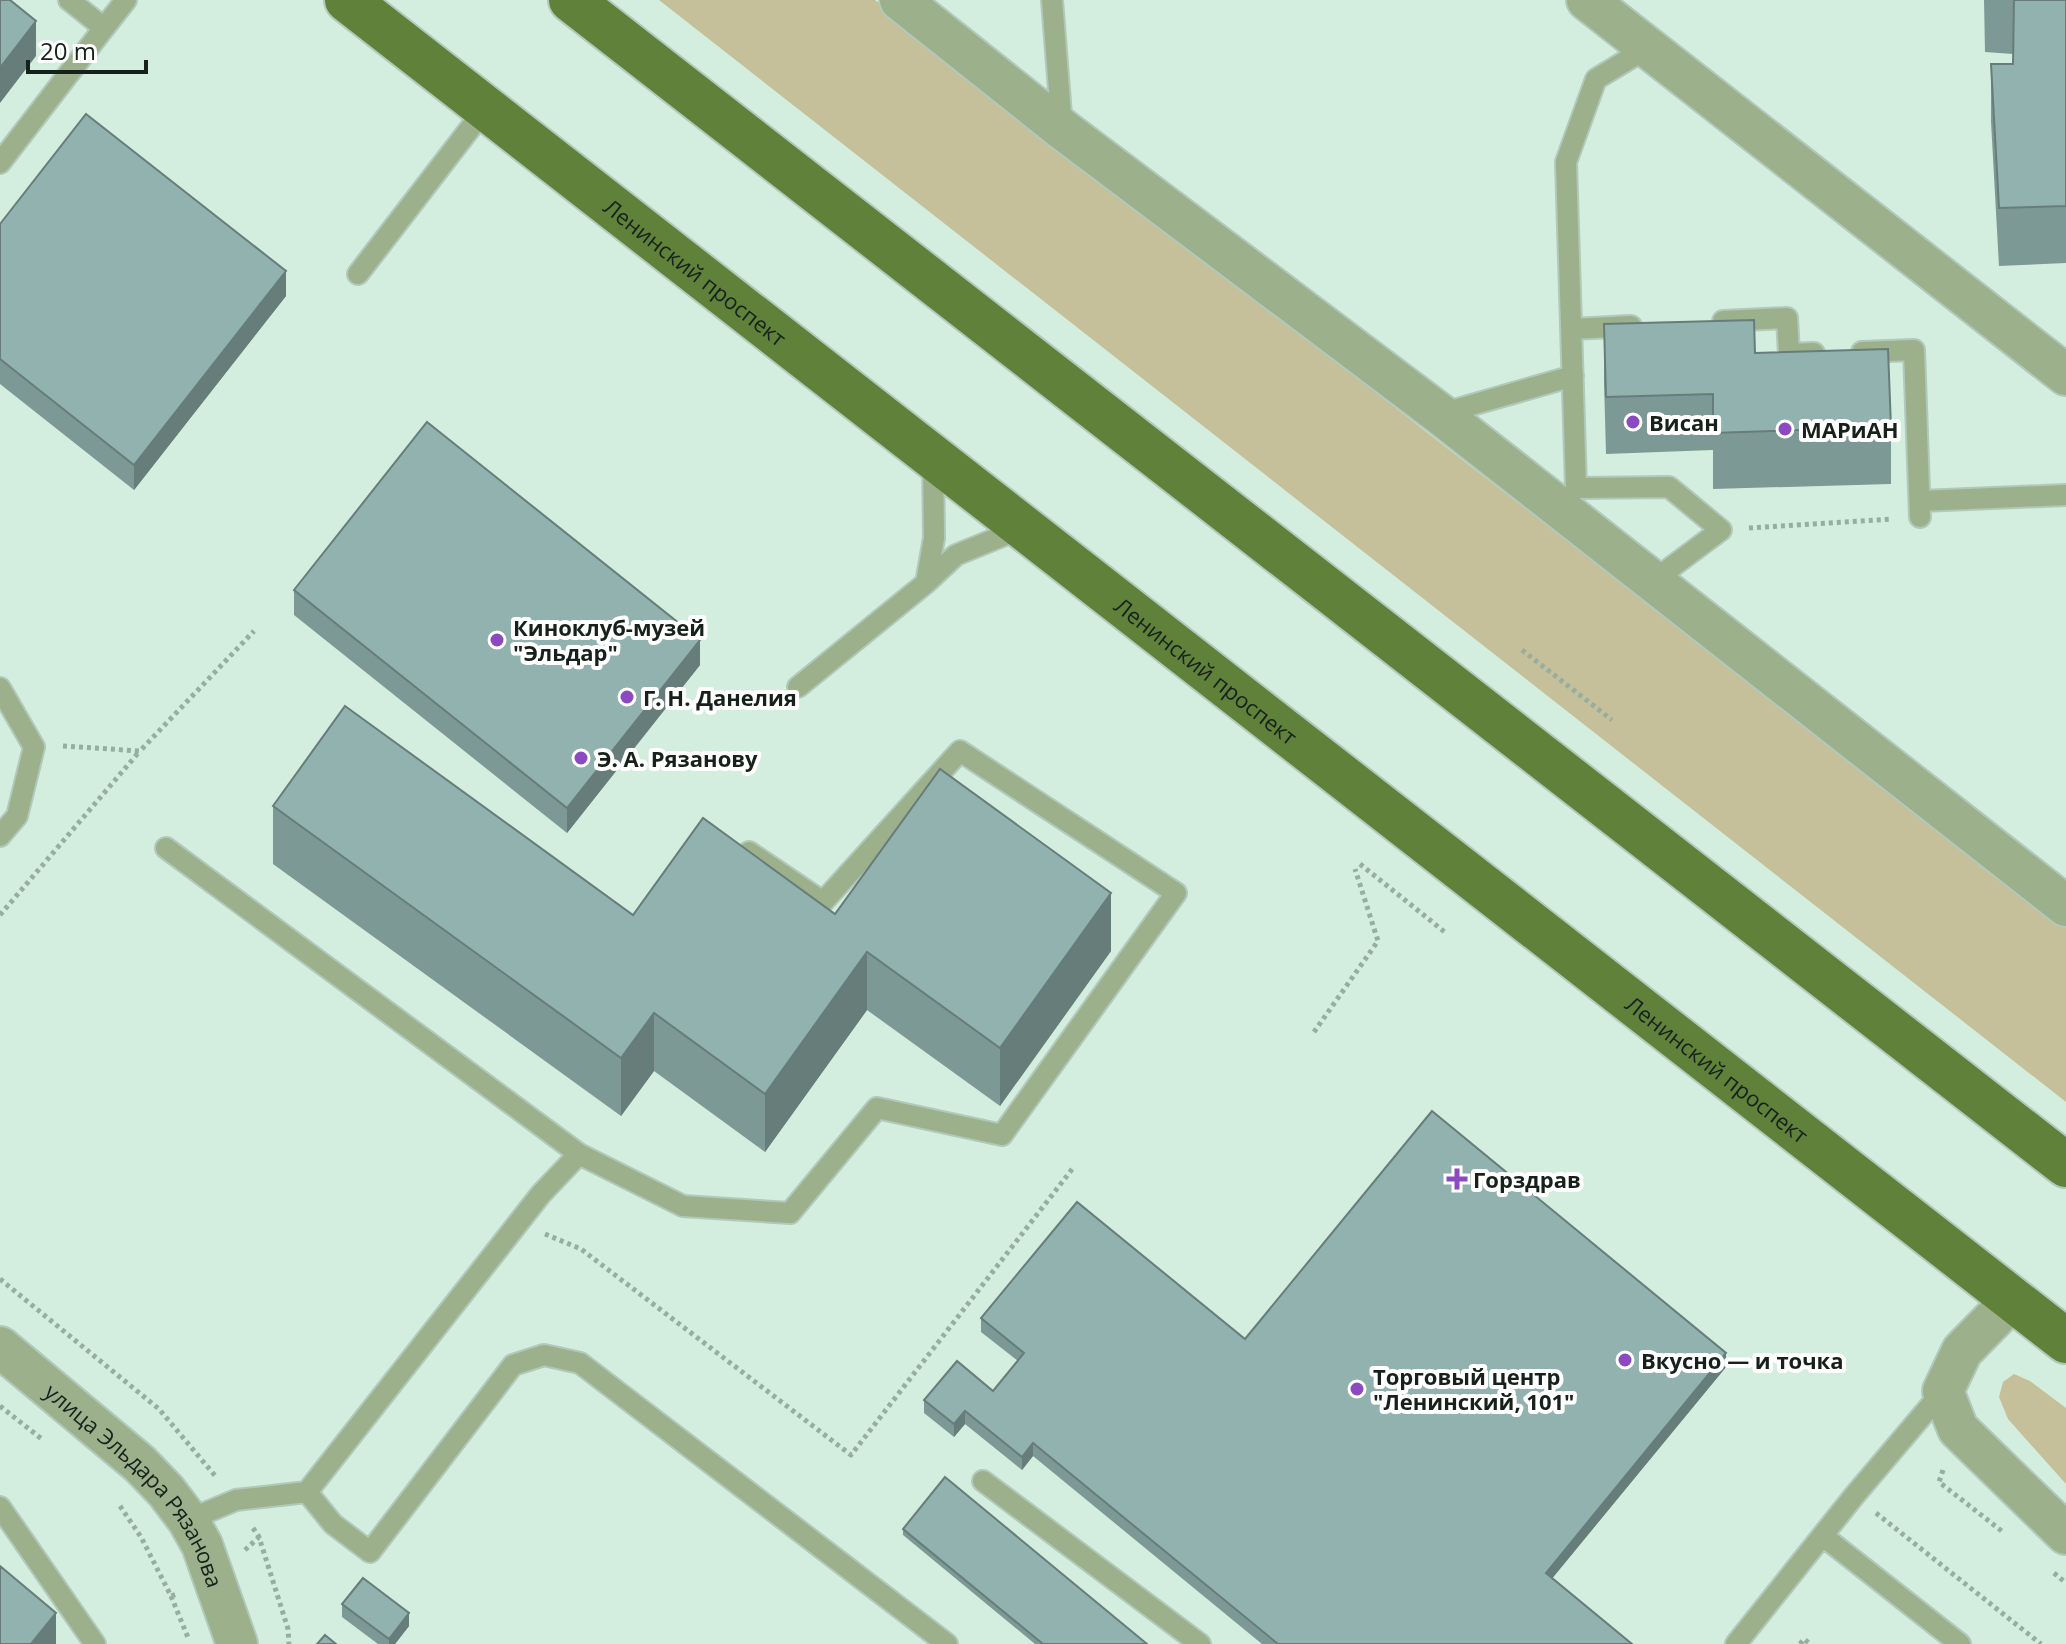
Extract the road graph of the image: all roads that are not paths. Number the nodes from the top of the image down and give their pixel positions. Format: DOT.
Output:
graph roads {
  1 [pos="69,0"];
  2 [pos="126,0"];
  3 [pos="347,0"];
  4 [pos="571,0"];
  5 [pos="900,0"];
  6 [pos="1052,0"];
  7 [pos="1587,0"];
  8 [pos="104,28"];
  9 [pos="1649,47"];
  10 [pos="485,109"];
  11 [pos="1062,129"];
  12 [pos="0,163"];
  13 [pos="358,274"];
  14 [pos="1710,322"];
  15 [pos="1648,325"];
  16 [pos="1572,329"];
  17 [pos="2066,375"];
  18 [pos="1573,376"];
  19 [pos="1440,414"];
  20 [pos="933,459"];
  21 [pos="2066,495"];
  22 [pos="1022,528"];
  23 [pos="1653,581"];
  24 [pos="926,583"];
  25 [pos="798,687"];
  26 [pos="0,688"];
  27 [pos="0,836"];
  28 [pos="166,848"];
  29 [pos="749,852"];
  30 [pos="2066,906"];
  31 [pos="579,1154"];
  32 [pos="2066,1165"];
  33 [pos="2013,1299"];
  34 [pos="2066,1341"];
  35 [pos="0,1347"];
  36 [pos="1943,1391"];
  37 [pos="983,1481"];
  38 [pos="307,1492"];
  39 [pos="0,1507"];
  40 [pos="188,1520"];
  41 [pos="2066,1534"];
  42 [pos="1823,1536"];
  43 [pos="95,1644"];
  44 [pos="237,1644"];
  45 [pos="947,1644"];
  46 [pos="1200,1644"];
  47 [pos="1736,1644"];
  48 [pos="1960,1644"];
  1 -- 8 [label="lane"];
  2 -- 8 [label="lane"];
  3 -- 10 [label="main road, Ленинский проспект"];
  4 -- 32 [label="main road"];
  5 -- 11 [label="street"];
  6 -- 11 [label="lane"];
  7 -- 9 [label="street"];
  8 -- 12 [label="lane"];
  9 -- 16 [label="lane"];
  9 -- 17 [label="street"];
  10 -- 13 [label="lane"];
  10 -- 20 [label="main road, Ленинский проспект"];
  11 -- 19 [label="street"];
  14 -- 21 [label="lane"];
  15 -- 16 [label="lane"];
  16 -- 18 [label="lane"];
  18 -- 19 [label="lane"];
  18 -- 23 [label="lane"];
  19 -- 23 [label="street"];
  20 -- 22 [label="main road, Ленинский проспект"];
  20 -- 24 [label="lane"];
  22 -- 24 [label="lane"];
  22 -- 33 [label="main road, Ленинский проспект"];
  23 -- 30 [label="street"];
  24 -- 25 [label="lane"];
  26 -- 27 [label="lane"];
  28 -- 31 [label="lane"];
  29 -- 31 [label="lane"];
  31 -- 38 [label="lane"];
  33 -- 34 [label="main road, Ленинский проспект"];
  33 -- 36 [label="street"];
  35 -- 40 [label="street, улица Эльдара Рязанова"];
  36 -- 41 [label="street"];
  36 -- 42 [label="lane"];
  37 -- 46 [label="lane"];
  38 -- 40 [label="lane"];
  38 -- 45 [label="lane"];
  39 -- 43 [label="lane"];
  40 -- 44 [label="street, улица Эльдара Рязанова"];
  42 -- 47 [label="lane"];
  42 -- 48 [label="lane"];
}
